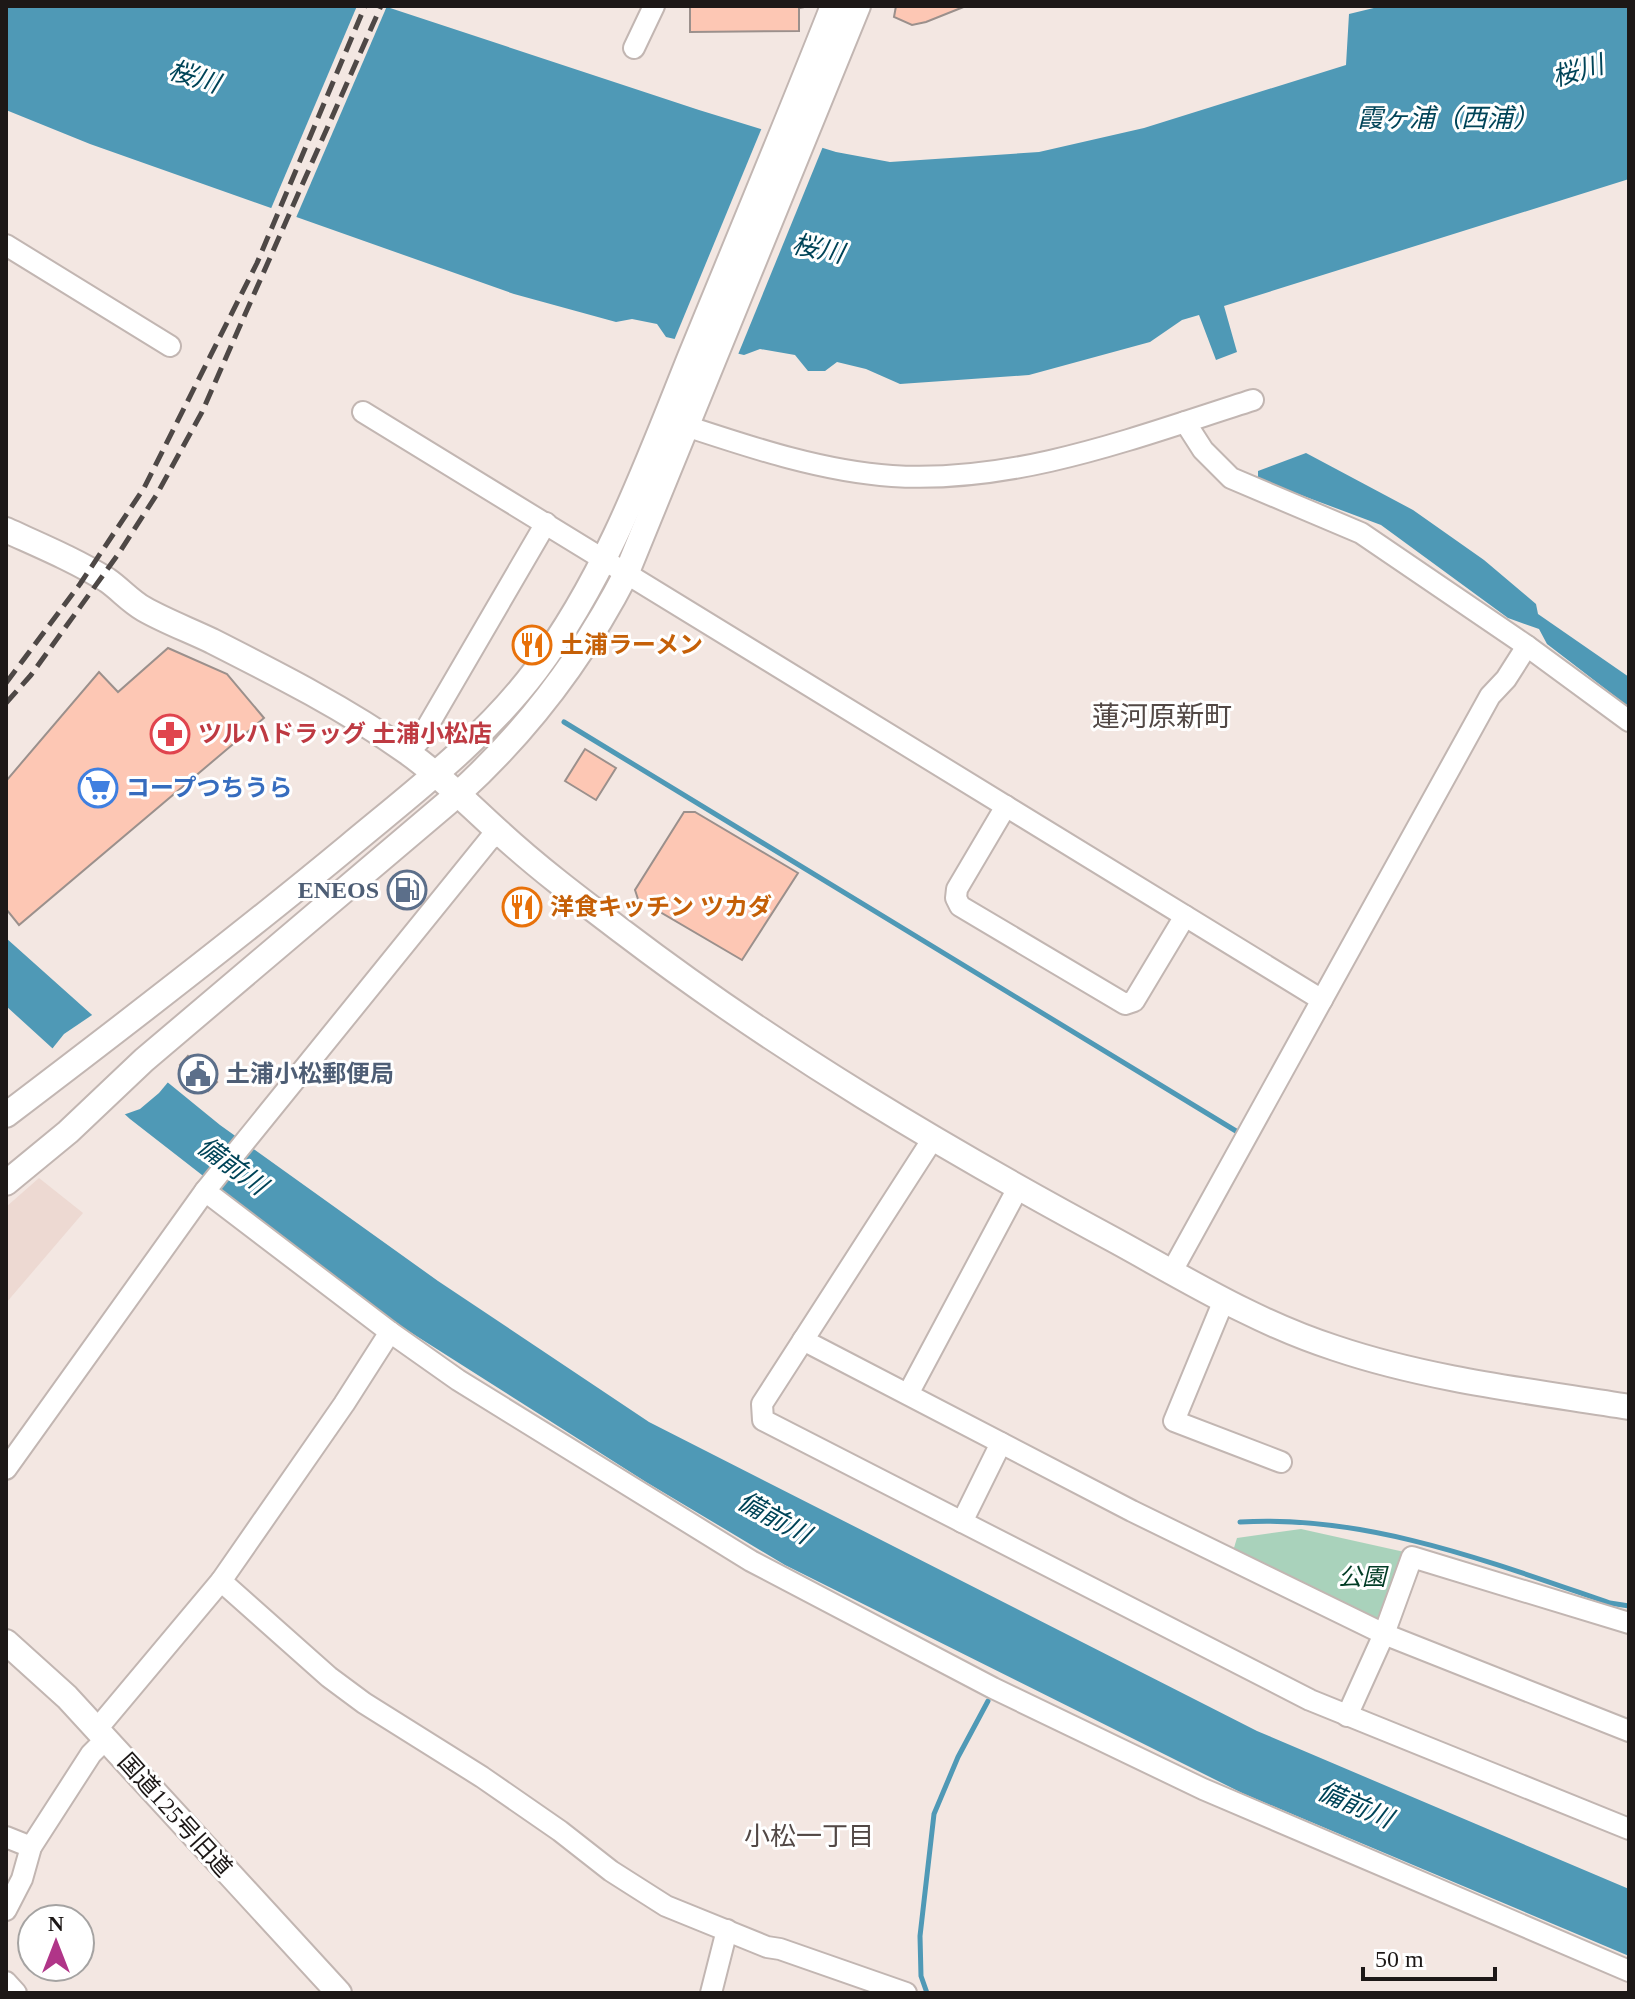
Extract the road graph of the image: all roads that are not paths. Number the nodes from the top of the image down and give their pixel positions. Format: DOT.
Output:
graph roads {
  1 [pos="654,6"];
  2 [pos="833,6"];
  3 [pos="858,6"];
  4 [pos="634,48"];
  5 [pos="820,67"];
  6 [pos="6,245"];
  7 [pos="170,346"];
  8 [pos="1253,400"];
  9 [pos="363,412"];
  10 [pos="679,414"];
  11 [pos="1185,422"];
  12 [pos="546,523"];
  13 [pos="6,530"];
  14 [pos="605,557"];
  15 [pos="627,572"];
  16 [pos="1527,646"];
  17 [pos="1629,721"];
  18 [pos="408,753"];
  19 [pos="436,774"];
  20 [pos="459,793"];
  21 [pos="1006,806"];
  22 [pos="499,833"];
  23 [pos="1185,916"];
  24 [pos="1322,1000"];
  25 [pos="6,1115"];
  26 [pos="934,1137"];
  27 [pos="6,1183"];
  28 [pos="208,1188"];
  29 [pos="1018,1188"];
  30 [pos="1172,1271"];
  31 [pos="1224,1300"];
  32 [pos="390,1332"];
  33 [pos="803,1340"];
  34 [pos="908,1394"];
  35 [pos="1629,1407"];
  36 [pos="1001,1443"];
  37 [pos="1281,1462"];
  38 [pos="6,1469"];
  39 [pos="962,1522"];
  40 [pos="221,1581"];
  41 [pos="1629,1623"];
  42 [pos="1384,1634"];
  43 [pos="6,1642"];
  44 [pos="1347,1716"];
  45 [pos="1629,1731"];
  46 [pos="101,1734"];
  47 [pos="1629,1829"];
  48 [pos="6,1837"];
  49 [pos="31,1847"];
  50 [pos="6,1910"];
  51 [pos="727,1930"];
  52 [pos="1629,1971"];
  53 [pos="6,1982"];
  54 [pos="16,1993"];
  55 [pos="339,1993"];
  56 [pos="711,1993"];
  57 [pos="906,1993"];
  1 -- 4 [label="street"];
  2 -- 5 [label="street"];
  3 -- 5 [label="street"];
  5 -- 10 [label="street"];
  6 -- 7 [label="street"];
  8 -- 11 [label="street"];
  9 -- 12 [label="street"];
  10 -- 11 [label="street"];
  10 -- 14 [label="street"];
  10 -- 15 [label="street"];
  11 -- 16 [label="street"];
  12 -- 14 [label="street"];
  12 -- 18 [label="street"];
  13 -- 18 [label="street"];
  14 -- 15 [label="street"];
  14 -- 19 [label="street"];
  15 -- 20 [label="street"];
  15 -- 21 [label="street"];
  16 -- 17 [label="street"];
  16 -- 24 [label="street"];
  18 -- 19 [label="street"];
  19 -- 20 [label="street"];
  19 -- 25 [label="street"];
  20 -- 22 [label="street"];
  20 -- 27 [label="street"];
  21 -- 23 [label="street"];
  21 -- 23 [label="street"];
  22 -- 26 [label="street"];
  22 -- 28 [label="street"];
  23 -- 24 [label="street"];
  24 -- 30 [label="street"];
  26 -- 29 [label="street"];
  26 -- 33 [label="street"];
  28 -- 32 [label="street"];
  28 -- 38 [label="street"];
  29 -- 30 [label="street"];
  29 -- 34 [label="street"];
  30 -- 31 [label="street"];
  31 -- 35 [label="street"];
  31 -- 37 [label="street"];
  32 -- 40 [label="street"];
  32 -- 52 [label="street"];
  33 -- 34 [label="street"];
  33 -- 39 [label="street"];
  34 -- 36 [label="street"];
  36 -- 39 [label="street"];
  36 -- 42 [label="street"];
  39 -- 44 [label="street"];
  40 -- 46 [label="street"];
  40 -- 51 [label="street"];
  41 -- 42 [label="street"];
  42 -- 44 [label="street"];
  42 -- 45 [label="street"];
  43 -- 46 [label="street, 国道125号旧道"];
  44 -- 47 [label="street"];
  46 -- 49 [label="street"];
  46 -- 55 [label="street, 国道125号旧道"];
  48 -- 49 [label="street"];
  49 -- 50 [label="street"];
  51 -- 56 [label="street"];
  51 -- 57 [label="street"];
  53 -- 54 [label="street"];
}
